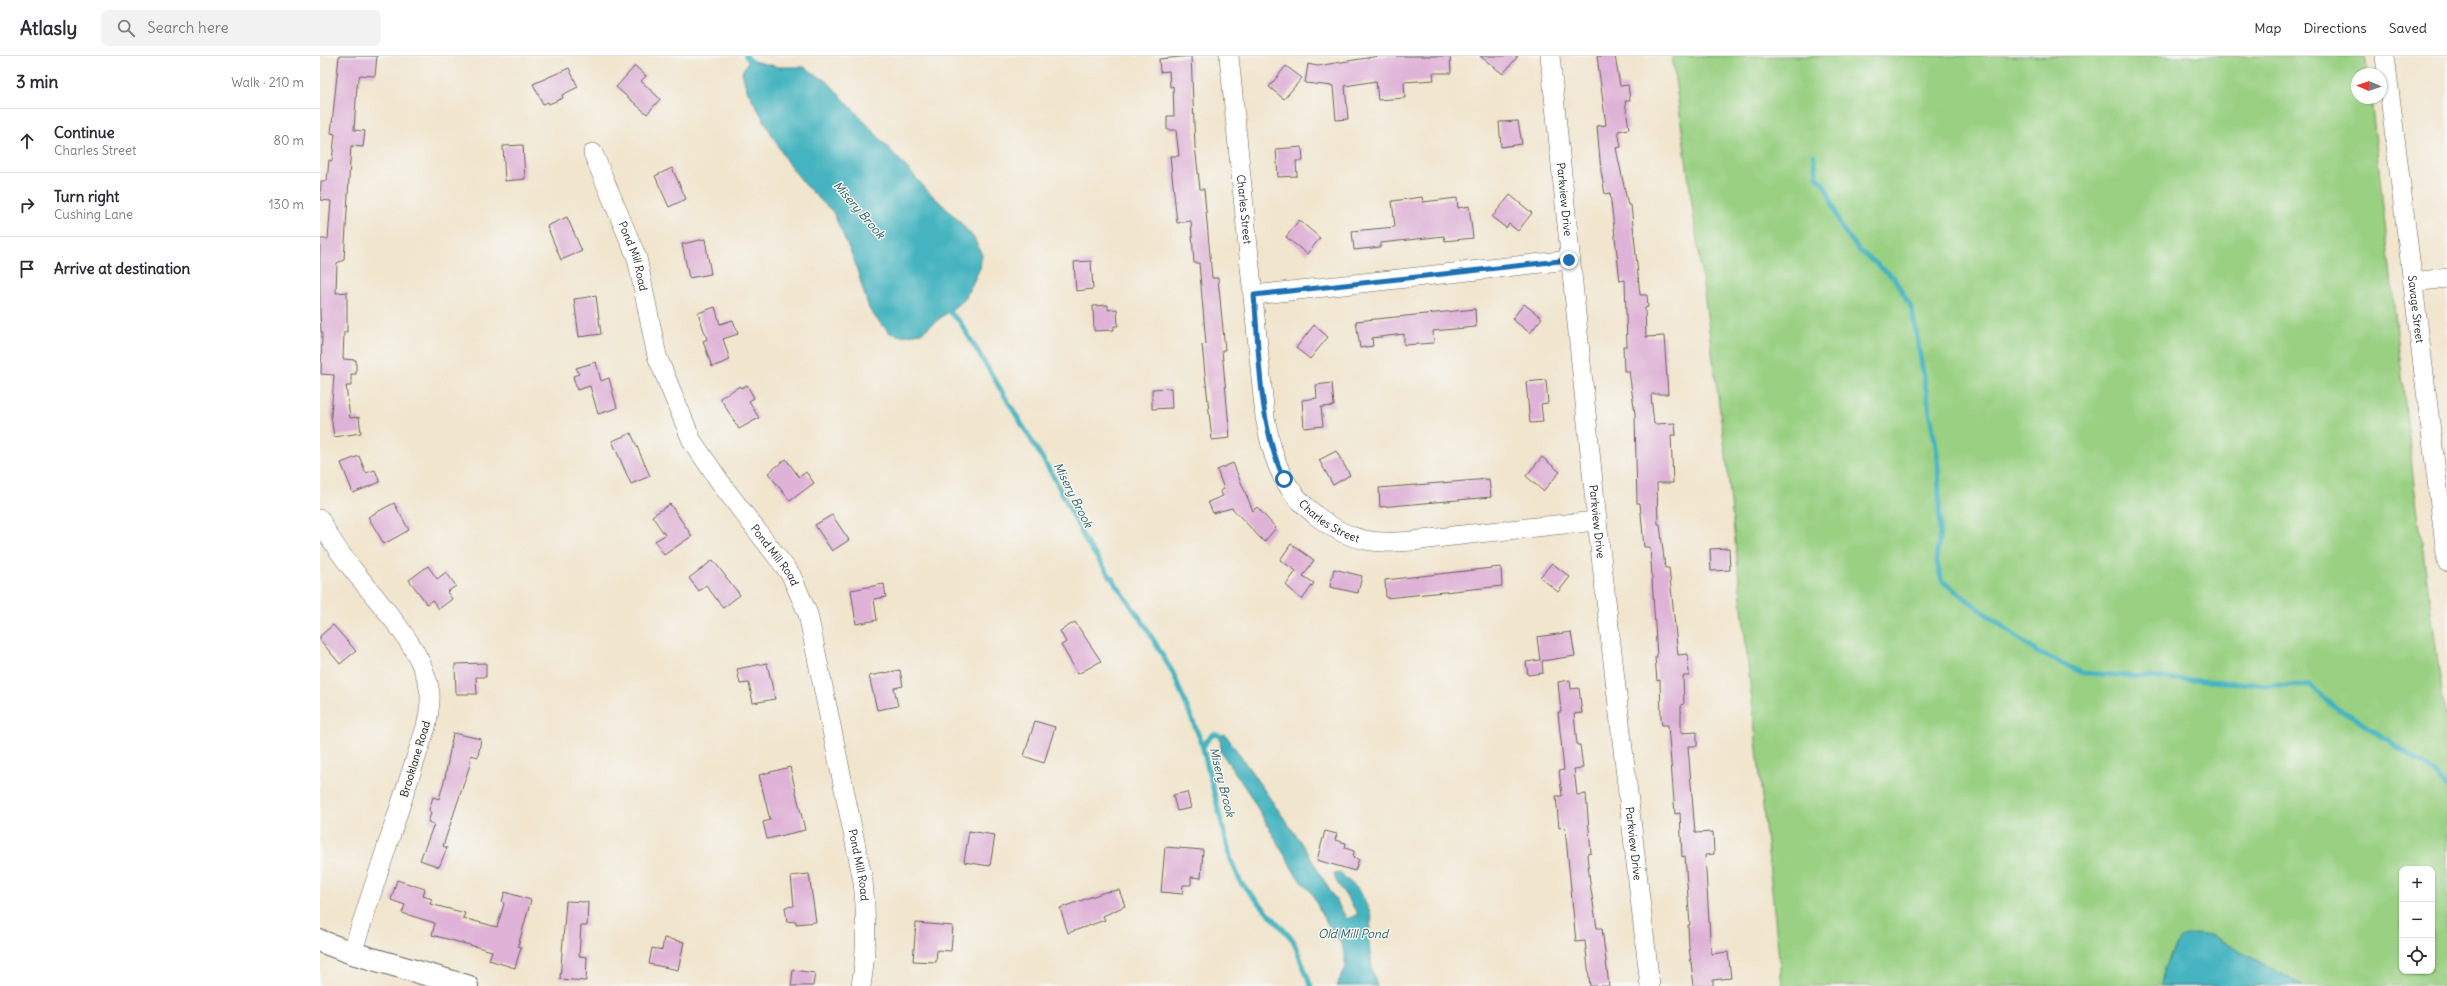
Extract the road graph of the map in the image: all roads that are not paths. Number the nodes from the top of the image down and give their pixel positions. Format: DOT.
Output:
graph roads {
  1 [pos="1230,56"];
  2 [pos="1550,56"];
  3 [pos="2385,56"];
  4 [pos="593,153"];
  5 [pos="1569,260"];
  6 [pos="2447,278"];
  7 [pos="2413,282"];
  8 [pos="1254,295"];
  9 [pos="320,519"];
  10 [pos="1597,521"];
  11 [pos="2447,562"];
  12 [pos="320,941"];
  13 [pos="352,953"];
  14 [pos="467,986"];
  15 [pos="861,986"];
  16 [pos="1650,986"];
  1 -- 8 [label="street, Charles Street"];
  2 -- 5 [label="street, Parkview Drive"];
  3 -- 7 [label="street, Savage Street"];
  4 -- 15 [label="street, Pond Mill Road"];
  5 -- 8 [label="street"];
  5 -- 10 [label="street, Parkview Drive"];
  6 -- 7 [label="street"];
  7 -- 11 [label="street, Savage Street"];
  8 -- 10 [label="street, Charles Street"];
  9 -- 13 [label="street, Brooklane Road"];
  10 -- 16 [label="street, Parkview Drive"];
  12 -- 13 [label="street"];
  13 -- 14 [label="street"];
}
